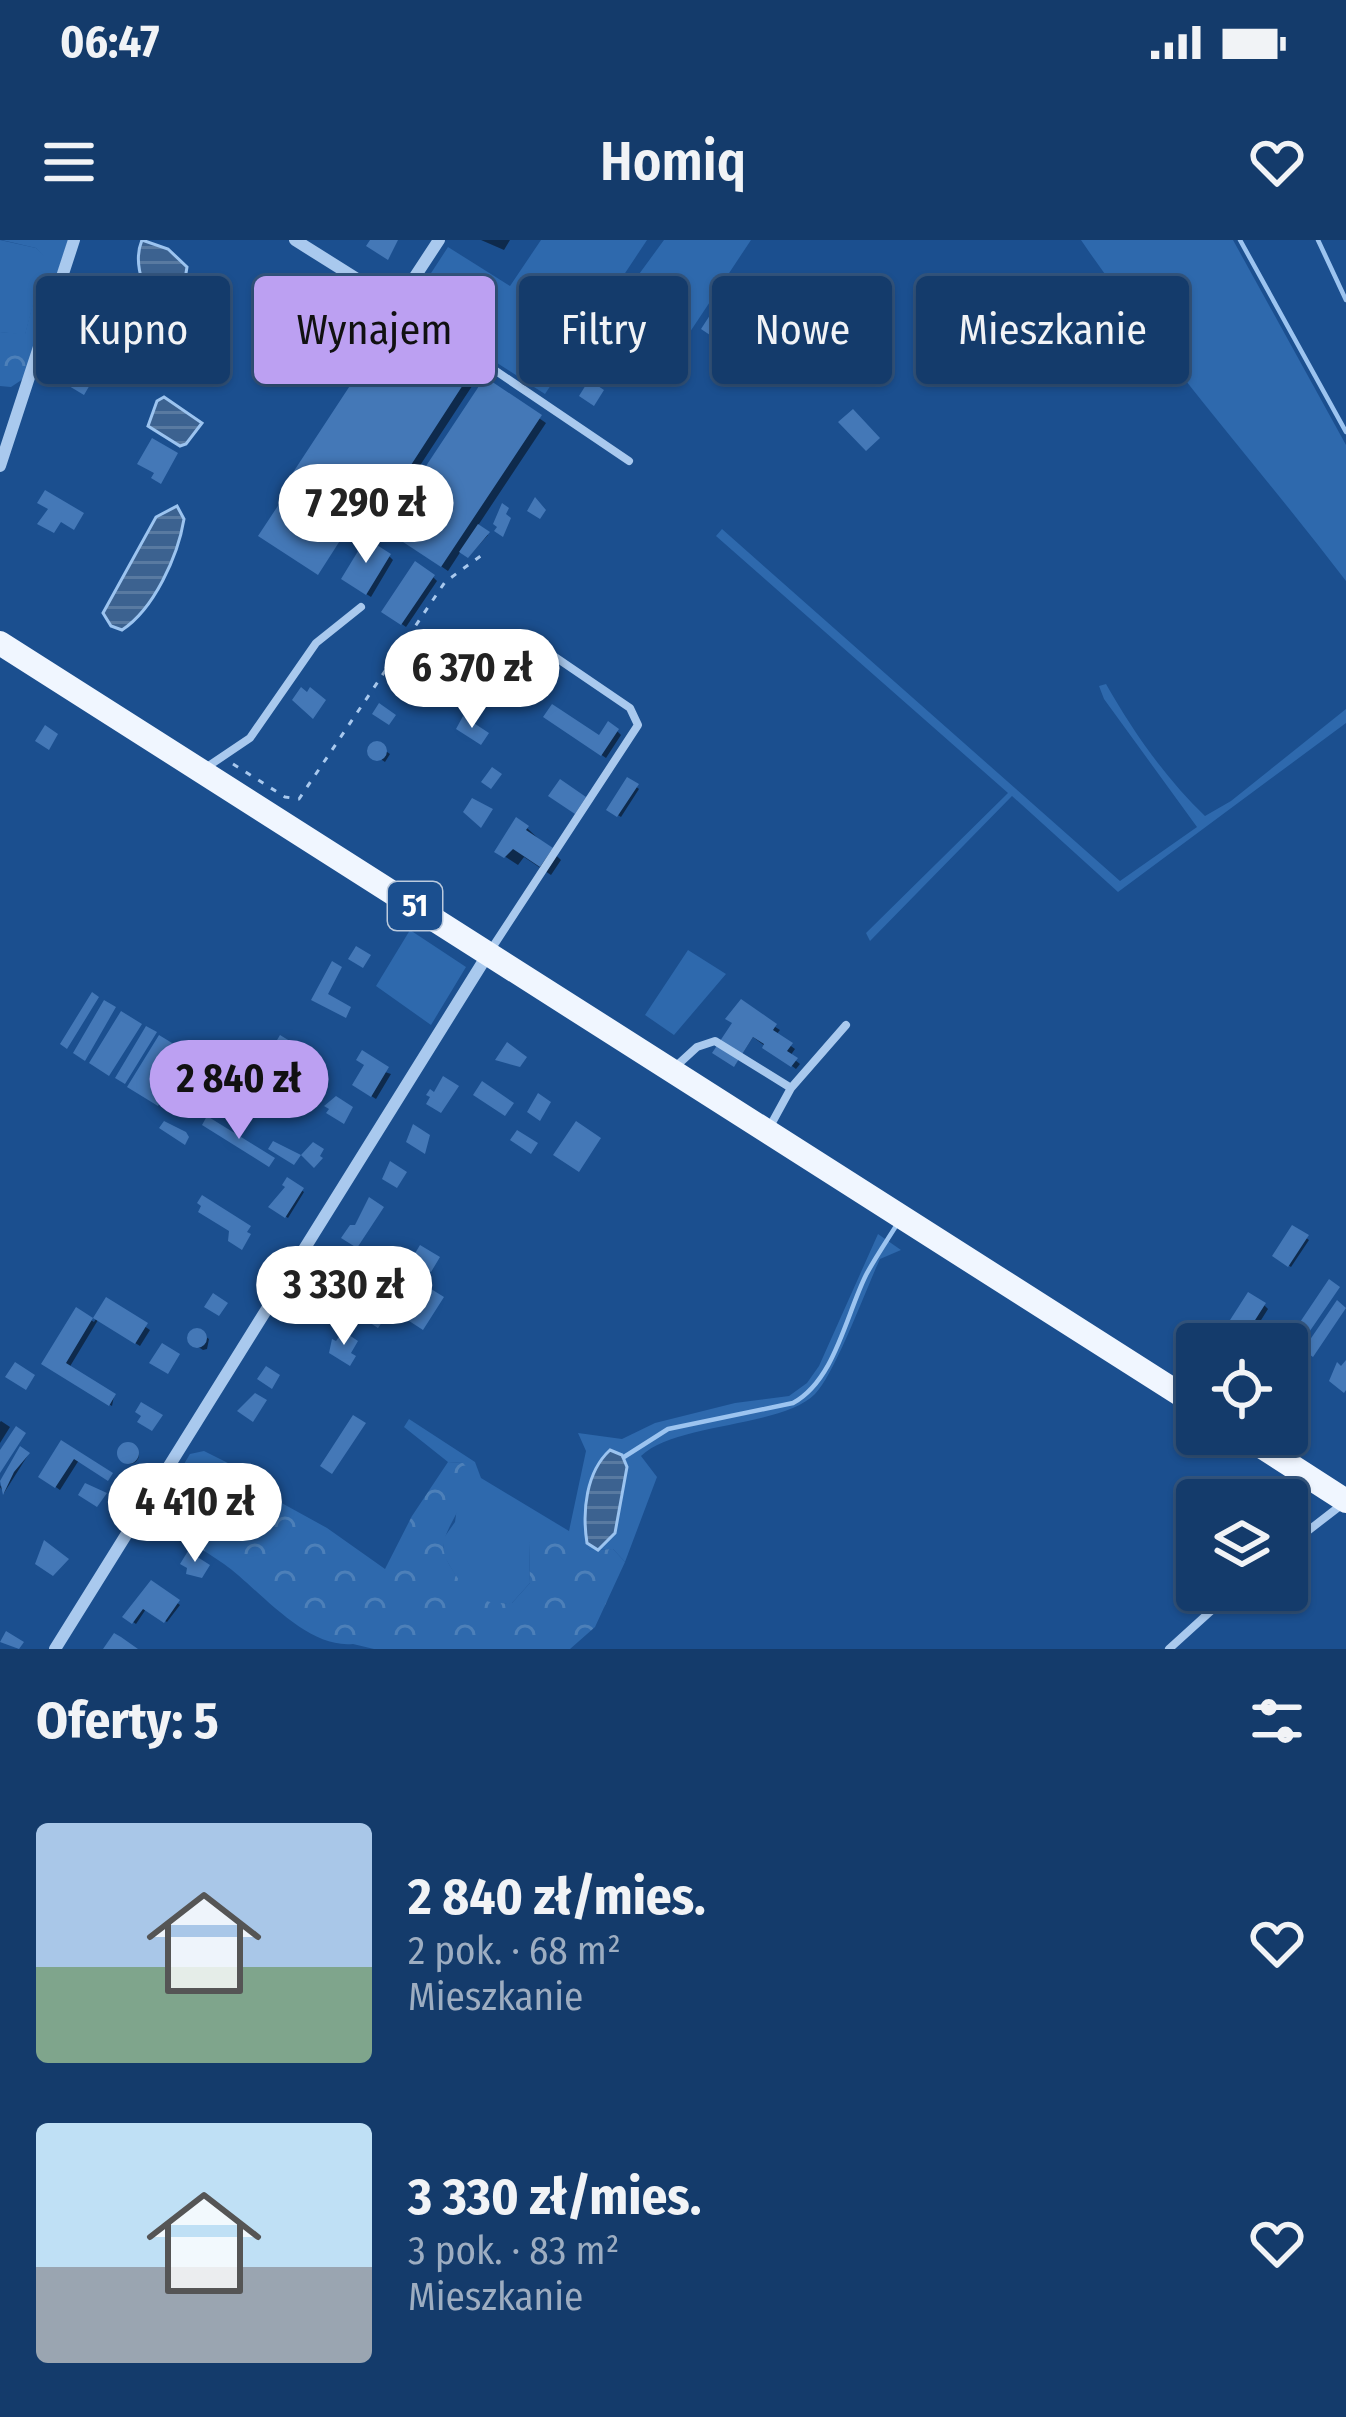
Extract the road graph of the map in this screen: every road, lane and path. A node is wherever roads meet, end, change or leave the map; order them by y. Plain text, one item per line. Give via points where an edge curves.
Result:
1 (74, 240) edge
2 (295, 240) edge
3 (439, 240) edge
4 (352, 276) edge
5 (415, 276) edge
6 (495, 370) edge
7 (629, 461) dead end
8 (0, 466) edge
9 (486, 552) dead end
10 (361, 607) dead end
11 (0, 643) edge
12 (536, 644) dead end
13 (212, 764) junction
14 (488, 953) junction
15 (846, 1024) dead end
16 (672, 1070) junction
17 (791, 1088) junction
18 (767, 1131) junction
19 (1176, 1393) edge
20 (1275, 1455) edge
21 (1346, 1501) edge
22 (1308, 1530) edge
23 (1211, 1611) edge
24 (55, 1649) edge
25 (1169, 1649) edge

1 - 8 street
2 - 4 street
3 - 5 street
6 - 7 lane
9 - 13 path via 445,582 299,799
10 - 13 lane via 316,643 250,738
11 - 13 main road, 51
12 - 14 lane via 630,708 638,725
13 - 14 main road, 51
14 - 16 main road, 51
14 - 24 street
15 - 17 lane
16 - 17 lane via 715,1041
16 - 18 main road, 51
17 - 18 lane
18 - 19 main road, 51
20 - 21 main road
21 - 22 lane
23 - 25 lane

